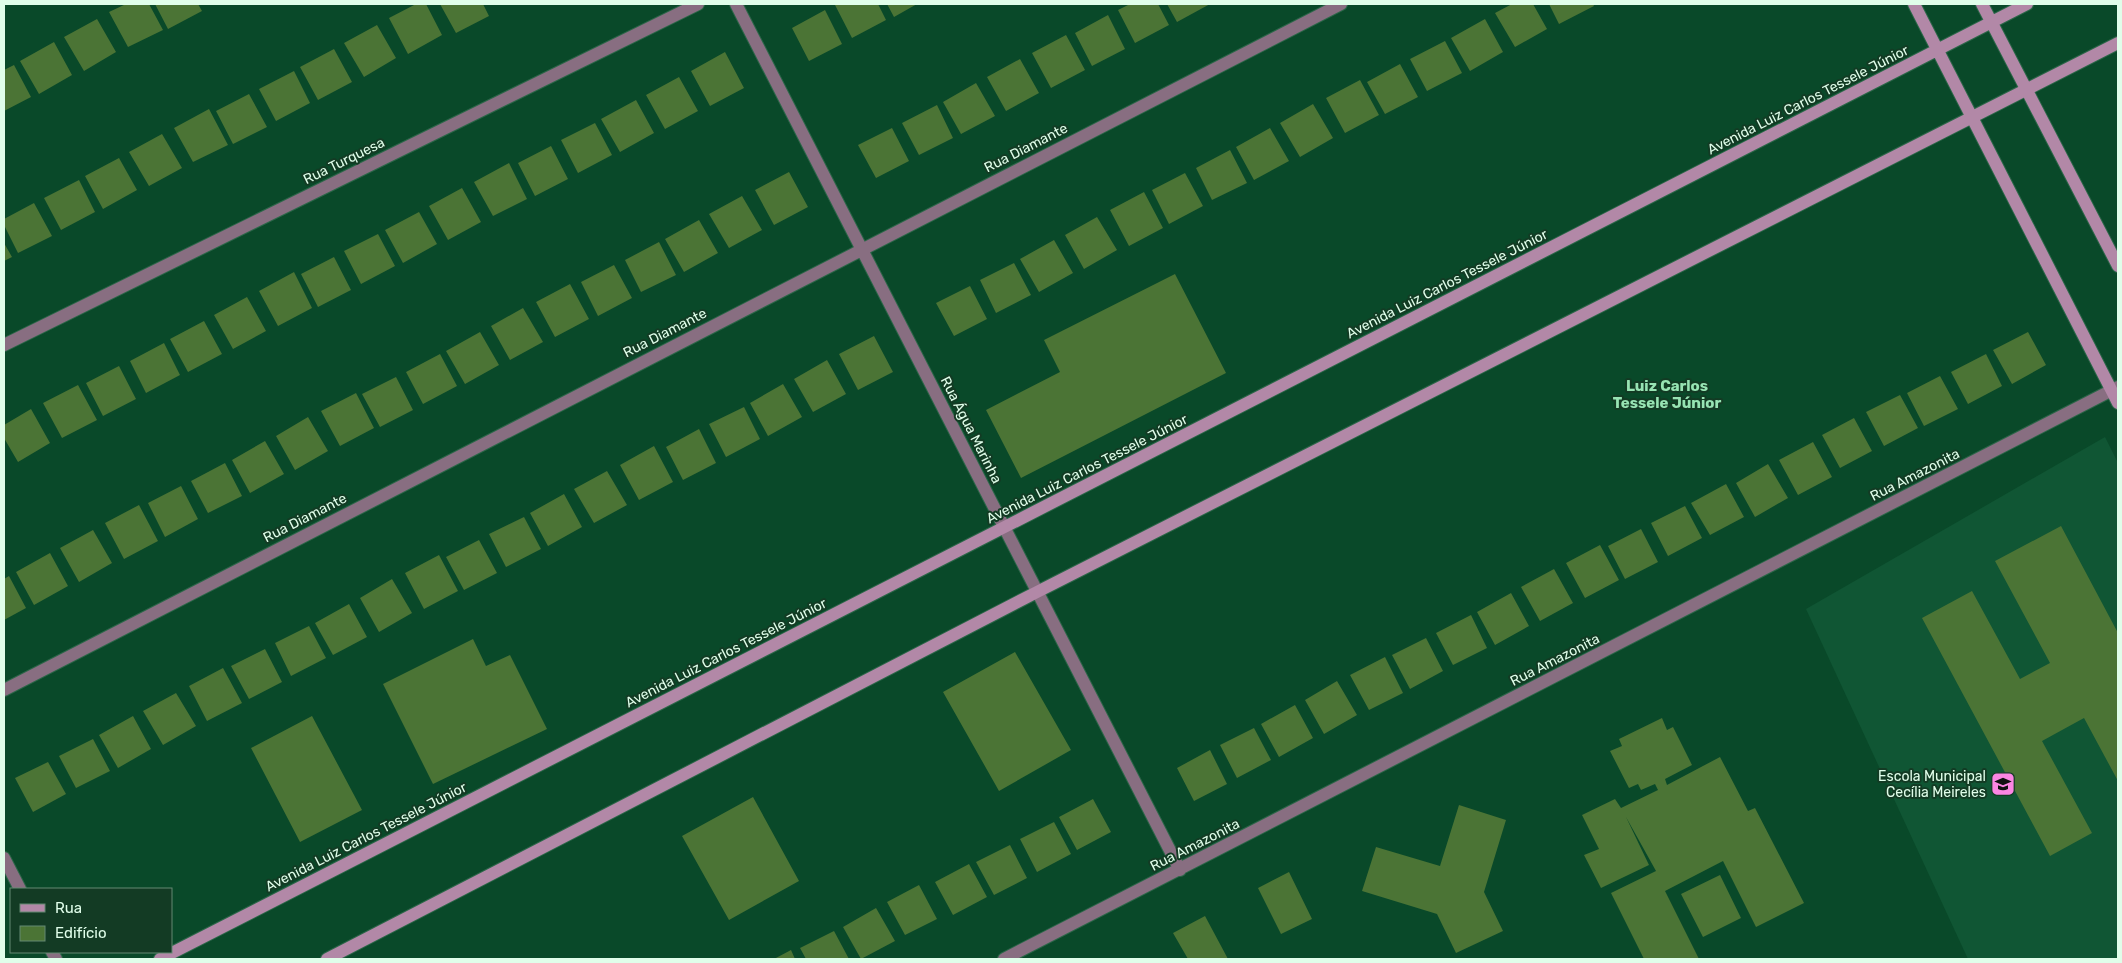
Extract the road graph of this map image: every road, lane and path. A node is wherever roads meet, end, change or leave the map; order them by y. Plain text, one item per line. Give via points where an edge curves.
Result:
1 (698, 4) edge
2 (736, 4) edge
3 (1341, 4) edge
4 (1914, 4) edge
5 (1982, 4) edge
6 (2027, 4) edge
7 (1992, 22) junction
8 (2118, 43) edge
9 (1938, 50) junction
10 (2027, 90) junction
11 (1973, 118) junction
12 (862, 249) junction
13 (2118, 266) edge
14 (4, 345) edge
15 (2115, 388) edge
16 (2118, 403) edge
17 (1004, 528) junction
18 (1038, 592) junction
19 (4, 690) edge
20 (4, 858) edge
21 (1180, 870) junction
22 (19, 888) edge
23 (172, 953) edge
24 (172, 953) edge
25 (160, 959) edge
26 (327, 959) edge
27 (1004, 959) edge

1 - 14 street, Rua Turquesa
2 - 12 street, Rua Água Marinha
3 - 12 street, Rua Diamante
4 - 9 street
5 - 7 street
6 - 7 street, Avenida Luiz Carlos Tessele Júnior
7 - 9 street, Avenida Luiz Carlos Tessele Júnior
7 - 10 street
8 - 10 street
9 - 11 street
9 - 17 street, Avenida Luiz Carlos Tessele Júnior
10 - 11 street
10 - 13 street
11 - 15 street
11 - 18 street
12 - 17 street, Rua Água Marinha
12 - 19 street, Rua Diamante
15 - 16 street
15 - 21 street, Rua Amazonita
17 - 18 street, Rua Água Marinha
17 - 23 street, Avenida Luiz Carlos Tessele Júnior
18 - 21 street, Rua Água Marinha
18 - 26 street
20 - 22 street
21 - 27 street, Rua Amazonita
24 - 25 street, Avenida Luiz Carlos Tessele Júnior

